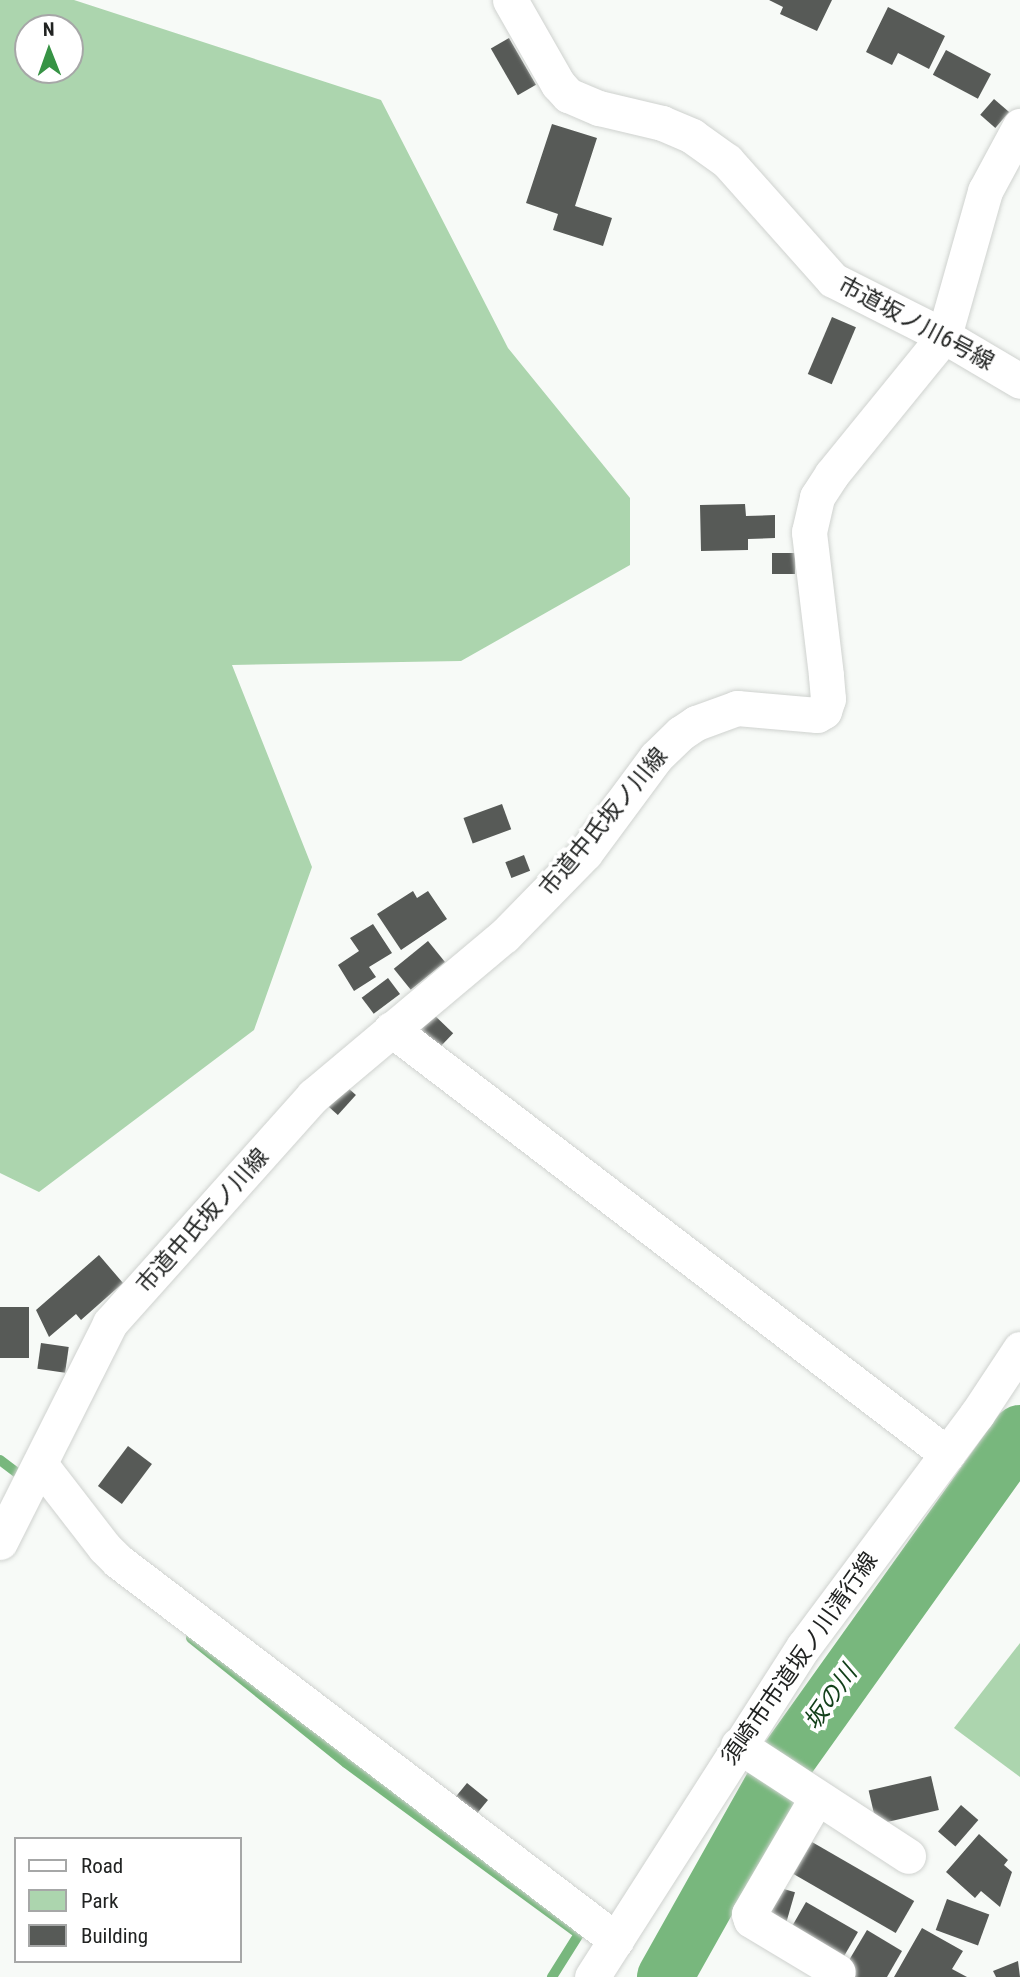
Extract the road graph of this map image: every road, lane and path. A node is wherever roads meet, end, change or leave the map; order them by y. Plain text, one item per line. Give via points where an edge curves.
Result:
1 (510, 0) edge
2 (1020, 126) edge
3 (944, 336) junction
4 (1020, 381) edge
5 (391, 1029) junction
6 (1016, 1365) edge
7 (947, 1454) junction
8 (34, 1475) junction
9 (0, 1542) edge
10 (745, 1748) junction
11 (813, 1795) junction
12 (908, 1856) dead end
13 (616, 1940) junction
14 (838, 1972) dead end
15 (592, 1977) edge

1 - 3 street, 市道坂ノ川6号線 via 568,95 692,136 727,161 833,280
2 - 3 street, 市道中氏坂ノ川線 via 985,191
3 - 4 street, 市道坂ノ川6号線
3 - 5 street, 市道中氏坂ノ川線 via 822,486 811,515 827,685 824,710 817,715 737,708 681,733 656,757 585,853 476,960
5 - 7 street
5 - 8 street, 市道中氏坂ノ川線 via 313,1096 110,1322
6 - 7 street, 須崎市市道坂ノ川清行線
7 - 10 street, 須崎市市道坂ノ川清行線 via 836,1602
8 - 9 street, 市道中氏坂ノ川線
8 - 13 street via 118,1561
10 - 11 street
10 - 13 street, 須崎市市道坂ノ川清行線
11 - 12 street
11 - 14 street via 749,1914 751,1920
13 - 15 street, 須崎市市道坂ノ川清行線

